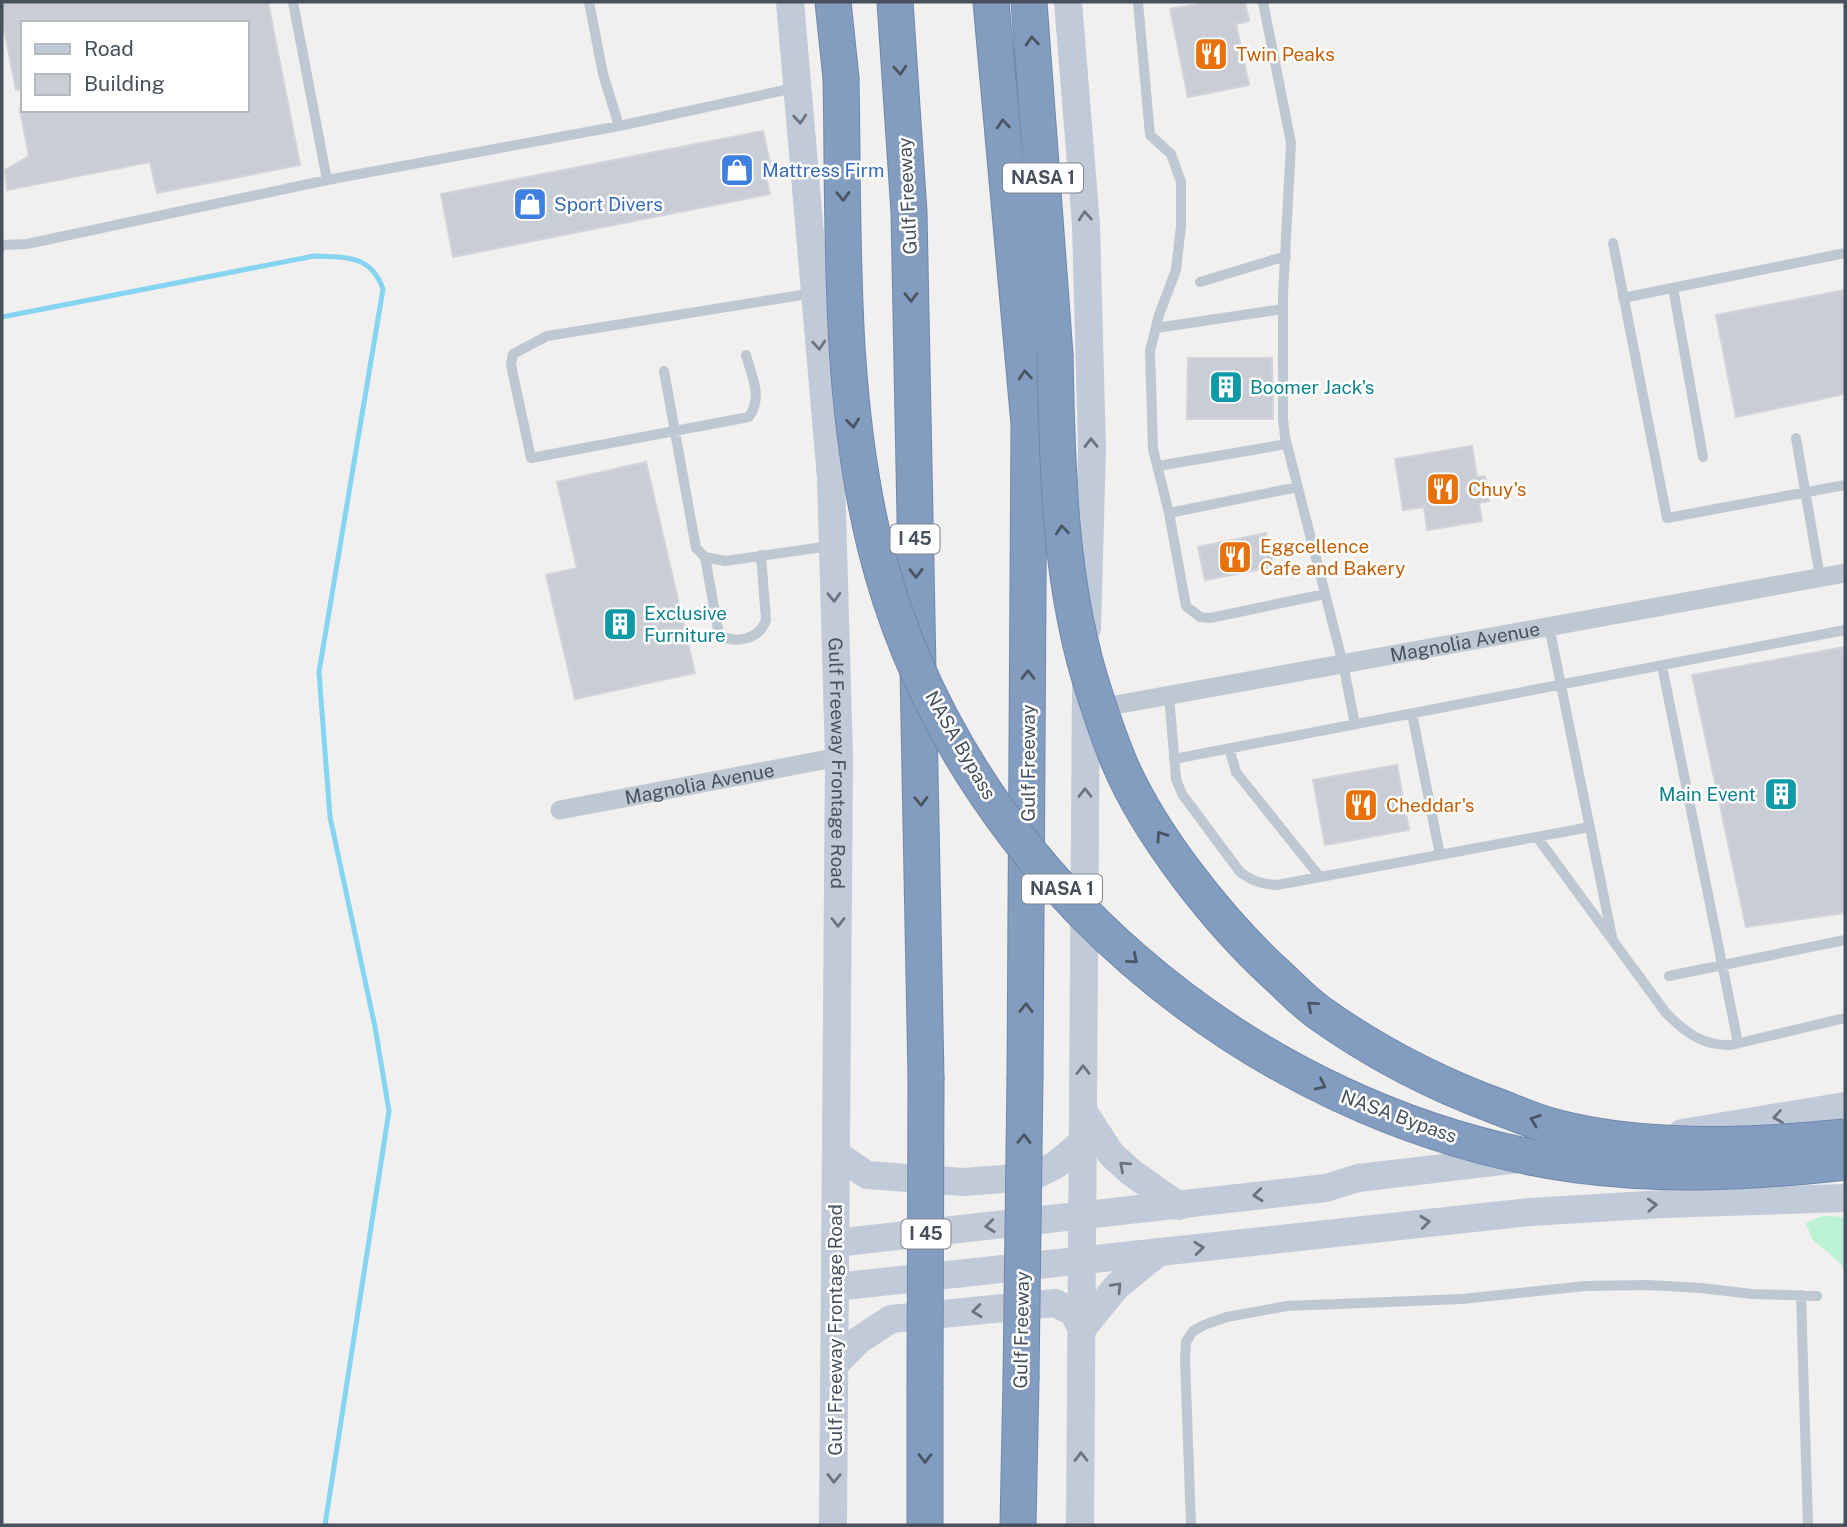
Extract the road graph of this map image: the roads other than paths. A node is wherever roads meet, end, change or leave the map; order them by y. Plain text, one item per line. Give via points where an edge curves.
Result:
1 (293, 2) edge
2 (589, 2) edge
3 (790, 2) edge
4 (833, 2) edge
5 (895, 2) edge
6 (991, 2) edge
7 (1029, 2) edge
8 (1068, 2) edge
9 (1138, 2) edge
10 (1263, 2) edge
11 (798, 87) junction
12 (619, 126) junction
13 (327, 180) junction
14 (1613, 243) dead end
15 (2, 245) edge
16 (1845, 254) edge
17 (1286, 256) junction
18 (1200, 282) dead end
19 (1673, 288) junction
20 (815, 293) junction
21 (1623, 298) junction
22 (1283, 309) junction
23 (1156, 328) junction
24 (746, 355) dead end
25 (664, 371) dead end
26 (675, 431) junction
27 (1796, 439) dead end
28 (1287, 444) junction
29 (1703, 457) dead end
30 (1158, 466) junction
31 (1845, 485) edge
32 (1298, 487) junction
33 (1805, 492) junction
34 (1169, 513) junction
35 (832, 546) junction
36 (761, 555) junction
37 (705, 557) junction
38 (1845, 573) edge
39 (1820, 577) junction
40 (1325, 594) junction
41 (1549, 626) junction
42 (1845, 630) edge
43 (1343, 664) junction
44 (1662, 666) junction
45 (1561, 685) junction
46 (1169, 695) junction
47 (1086, 710) junction
48 (1412, 714) junction
49 (1355, 724) junction
50 (1229, 748) junction
51 (839, 757) junction
52 (1174, 759) junction
53 (559, 810) dead end
54 (1590, 827) junction
55 (1537, 837) junction
56 (1440, 855) junction
57 (1320, 877) junction
58 (1845, 940) edge
59 (1613, 941) junction
60 (1723, 965) junction
61 (1669, 976) dead end
62 (1845, 1018) edge
63 (1738, 1043) junction
64 (1845, 1106) edge
65 (1083, 1111) junction
66 (1845, 1137) edge
67 (1083, 1142) junction
68 (836, 1154) junction
69 (1845, 1162) edge
70 (1845, 1198) edge
71 (1179, 1206) junction
72 (1082, 1216) junction
73 (835, 1243) junction
74 (1160, 1252) junction
75 (1082, 1261) junction
76 (835, 1287) junction
77 (1801, 1295) junction
78 (1817, 1296) dead end
79 (1082, 1329) junction
80 (835, 1364) junction
81 (833, 1525) edge
82 (925, 1525) edge
83 (1018, 1525) edge
84 (1080, 1525) edge
85 (1191, 1525) edge
86 (1808, 1525) edge

1 - 13 lane
2 - 12 lane
3 - 11 main road, Gulf Freeway Frontage Road
4 -> 69 highway, NASA Bypass / NASA 1, bridge via 841,78 849,388 876,549 931,697 985,789 1052,879 1129,956 1256,1051 1355,1100 1432,1130 1528,1156 1626,1171 1731,1173
5 -> 82 highway, Gulf Freeway / I 45, bridge via 909,212 926,1077
83 -> 6 highway, Gulf Freeway, bridge via 1029,424
66 -> 7 highway, NASA 1, bridge via 1699,1144 1635,1141 1554,1127 1450,1089 1374,1049 1318,1012 1256,956 1156,829 1120,764 1093,692 1064,545
47 -> 8 main road via 1092,449 1088,291
9 - 23 lane via 1150,135 1171,154 1181,182 1176,270
10 - 17 lane via 1291,143
11 - 12 lane
11 -> 20 main road, Gulf Freeway Frontage Road
12 - 13 lane
13 - 15 lane via 27,244
14 - 21 lane
16 - 19 lane
17 - 18 lane
17 - 22 lane
19 - 21 lane
19 - 29 lane
20 - 26 lane via 547,336 513,354 511,365 531,458
20 -> 35 main road, Gulf Freeway Frontage Road via 831,478
21 - 33 lane via 1667,518
22 - 23 lane
22 - 28 lane
23 - 30 lane via 1150,351 1153,449
24 - 26 lane via 757,395 749,417
25 - 26 lane
26 - 37 lane via 696,548
27 - 33 lane
28 - 30 lane
28 - 32 lane
30 - 34 lane
31 - 33 lane
32 - 34 lane
32 - 40 lane
33 - 39 lane
34 - 40 lane via 1186,606 1200,617
35 - 36 lane
35 -> 51 main road, Gulf Freeway Frontage Road
36 - 37 lane via 725,561
36 - 37 lane via 766,620 756,636 728,640 719,635
38 - 39 street, Magnolia Avenue
39 - 41 street, Magnolia Avenue
40 - 43 lane
41 - 43 street, Magnolia Avenue
41 - 45 lane
42 - 44 lane
43 - 46 street, Magnolia Avenue
43 - 49 lane
44 - 45 lane
44 - 60 lane
45 - 48 lane
45 - 54 lane
46 - 47 street, Magnolia Avenue
46 - 52 lane
65 -> 47 main road
48 - 49 lane
48 - 56 lane
49 - 50 lane
50 - 52 lane
50 - 57 lane via 1236,772
51 - 53 street, Magnolia Avenue
51 -> 68 main road, Gulf Freeway Frontage Road
52 - 57 lane via 1182,794 1240,872 1250,880 1276,885
54 - 55 lane
54 - 59 lane
55 - 56 lane
55 - 59 lane
56 - 57 lane
58 - 60 lane
59 - 63 lane via 1679,1026 1714,1045
60 - 61 lane
60 - 63 lane
62 - 63 lane
64 -> 71 main road, NASA Bypass via 1502,1163 1358,1178 1326,1188
65 - 67 main road
71 -> 65 main road via 1111,1154
67 - 68 main road via 1032,1177 963,1182 866,1175
67 - 72 main road
68 - 73 main road, Gulf Freeway Frontage Road
74 -> 70 main road via 1530,1212
71 - 72 main road, NASA Bypass
72 -> 73 main road, NASA Bypass
72 - 75 main road
73 - 76 main road, Gulf Freeway Frontage Road
74 - 75 main road
79 -> 74 main road via 1117,1286
75 - 76 main road
75 - 79 main road
76 - 80 main road, Gulf Freeway Frontage Road
77 - 78 lane
77 - 85 lane via 1585,1286 1462,1298 1287,1306 1204,1325 1186,1342
77 - 86 lane
79 -> 80 main road via 1073,1312 1055,1303 891,1319 859,1340
84 -> 79 main road
80 -> 81 main road, Gulf Freeway Frontage Road

